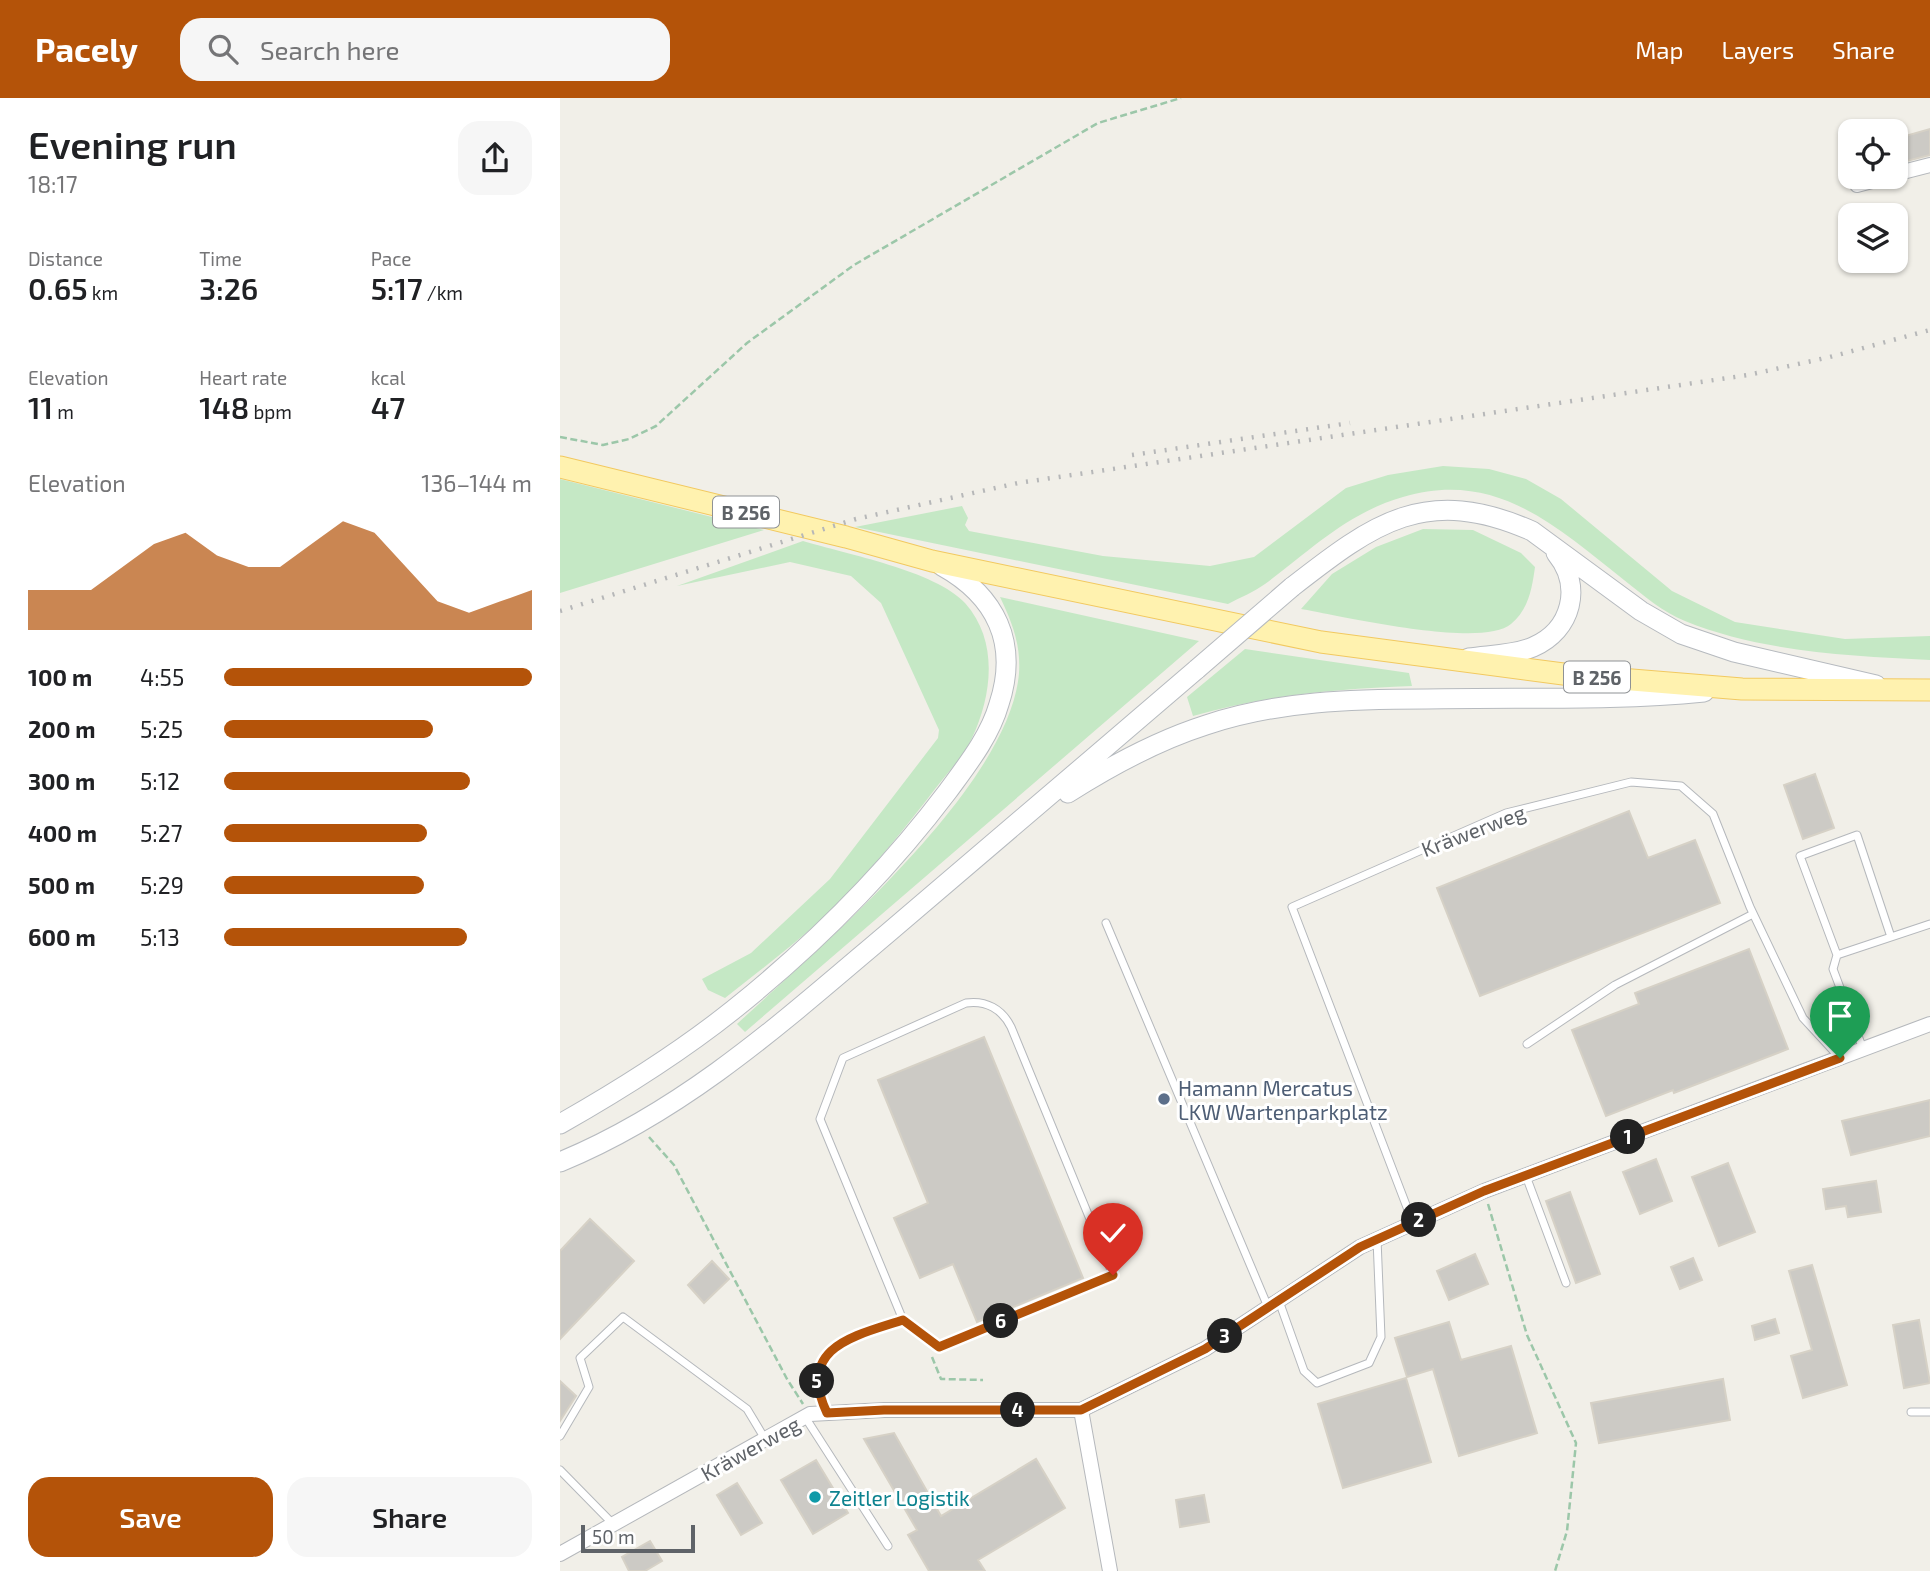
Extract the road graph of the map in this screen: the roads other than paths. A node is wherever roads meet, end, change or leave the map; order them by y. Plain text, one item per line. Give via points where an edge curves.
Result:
1 (1930, 164) edge
2 (1908, 170) edge
3 (560, 467) edge
4 (1532, 531) junction
5 (932, 561) junction
6 (1452, 661) junction
7 (1742, 688) junction
8 (1898, 690) junction
9 (1930, 690) edge
10 (1011, 830) junction
11 (1753, 914) junction
12 (1106, 923) dead end
13 (1930, 924) edge
14 (1891, 937) junction
15 (1837, 955) junction
16 (1930, 1024) edge
17 (1527, 1044) dead end
18 (1863, 1049) junction
19 (1840, 1058) junction
20 (560, 1124) edge
21 (560, 1162) edge
22 (1526, 1175) junction
23 (1413, 1223) junction
24 (1377, 1239) junction
25 (1566, 1283) dead end
26 (1274, 1304) junction
27 (903, 1320) junction
28 (1081, 1410) junction
29 (1911, 1412) dead end
30 (1930, 1412) edge
31 (827, 1413) junction
32 (807, 1416) junction
33 (560, 1437) edge
34 (765, 1439) junction
35 (560, 1469) edge
36 (613, 1524) junction
37 (888, 1545) dead end
38 (560, 1554) edge
39 (1110, 1571) edge

1 - 2 street
3 - 5 main road, B 256
4 - 6 main road via 1569,573 1571,599 1563,624 1544,641 1523,650
4 - 8 main road via 1681,634 1734,652
4 - 10 main road, bridge via 1462,511 1407,515 1371,529 1292,587
5 - 6 main road, B 256 via 1321,642
5 - 20 main road via 978,591 998,621 1006,656 999,705 960,775 877,876 807,948 693,1041
6 - 7 main road, B 256
7 - 8 main road, B 256
7 - 10 main road via 1640,698 1368,699 1243,715 1173,736 1137,753
8 - 9 main road, B 256
10 - 21 main road via 744,1054 638,1124
11 - 17 lane via 1615,985
11 - 19 lane, Kräwerweg via 1803,1018
11 - 23 lane, Kräwerweg via 1713,814 1681,786 1631,782 1506,813 1292,907
12 - 26 lane
13 - 14 lane
14 - 15 lane
14 - 15 lane via 1857,835 1800,856
15 - 18 lane via 1833,969
16 - 18 street, Kräwerweg
18 - 19 street, Kräwerweg
19 - 22 street, Kräwerweg
22 - 23 street, Kräwerweg
22 - 25 lane
23 - 24 street, Kräwerweg
24 - 26 street, Kräwerweg
24 - 26 lane via 1381,1337 1369,1363 1317,1382 1304,1371
26 - 28 street, Kräwerweg via 1205,1349
27 - 27 lane via 939,1347 1113,1275 1011,1027 998,1010 978,1001 843,1058 820,1119
27 - 31 lane via 831,1350 817,1383
28 - 31 street, Kräwerweg
28 - 39 street
29 - 30 lane
31 - 32 street, Kräwerweg
32 - 34 street, Kräwerweg
32 - 37 lane
33 - 34 lane via 589,1387 580,1358 622,1317 747,1409
34 - 36 street, Kräwerweg
35 - 36 lane
36 - 38 street, Kräwerweg

